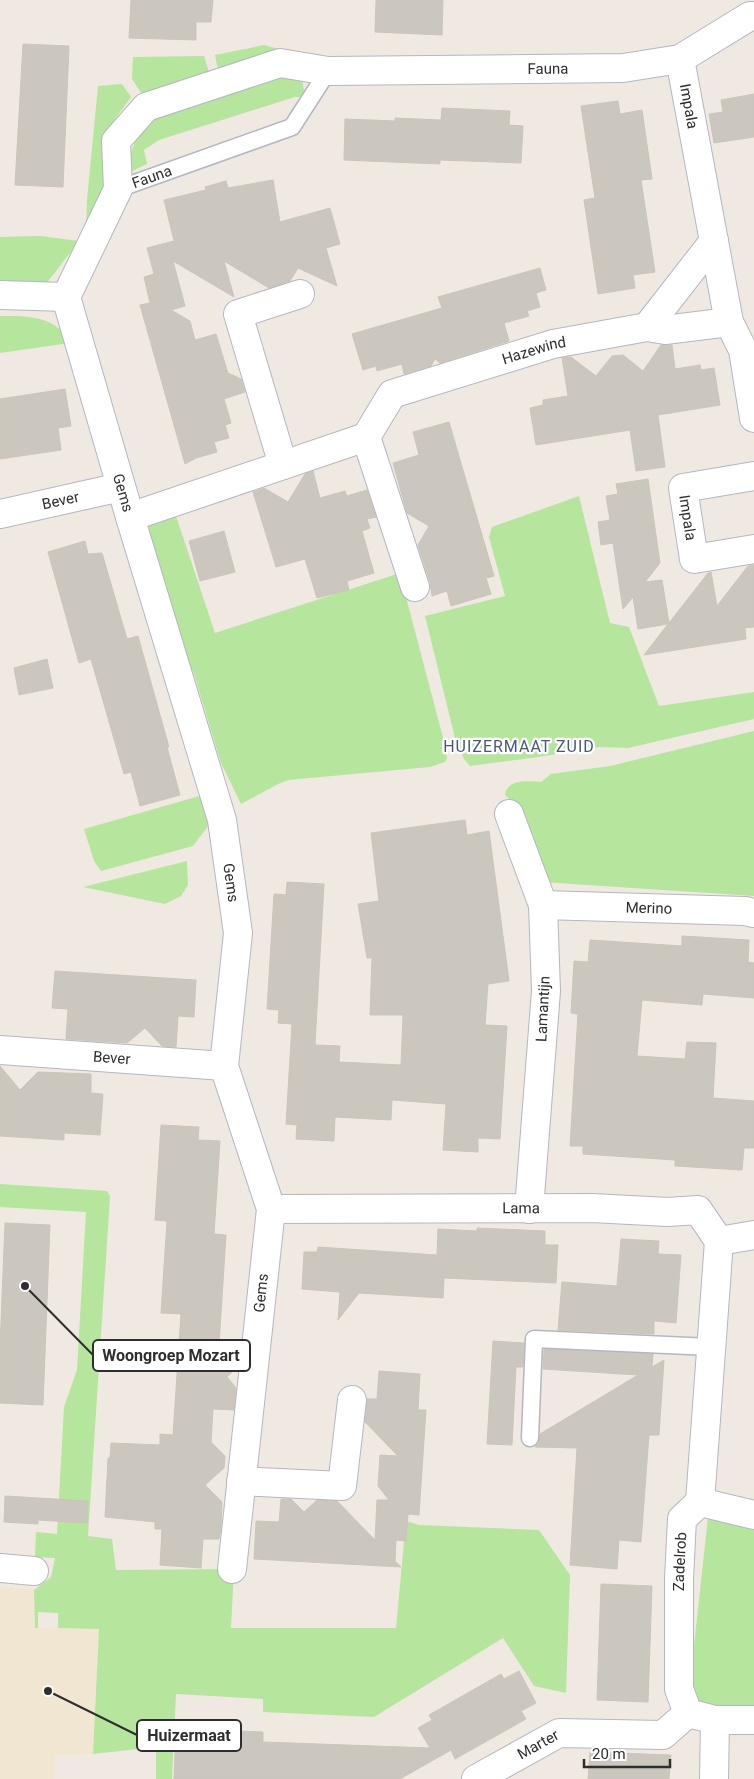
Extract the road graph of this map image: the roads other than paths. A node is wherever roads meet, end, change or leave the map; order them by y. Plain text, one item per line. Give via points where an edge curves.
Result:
1 (752, 11) edge
2 (680, 59) junction
3 (328, 70) junction
4 (118, 189) junction
5 (714, 241) junction
6 (300, 294) dead end
7 (0, 295) edge
8 (66, 296) junction
9 (728, 322) junction
10 (647, 327) junction
11 (754, 418) edge
12 (366, 436) junction
13 (283, 465) junction
14 (754, 476) edge
15 (121, 487) junction
16 (0, 514) edge
17 (130, 517) junction
18 (754, 549) edge
19 (415, 587) dead end
20 (509, 814) dead end
21 (543, 905) junction
22 (754, 913) edge
23 (0, 1050) edge
24 (224, 1066) junction
25 (529, 1209) junction
26 (270, 1210) junction
27 (754, 1235) edge
28 (719, 1241) junction
29 (711, 1347) junction
30 (352, 1400) dead end
31 (530, 1438) dead end
32 (240, 1481) junction
33 (700, 1502) junction
34 (754, 1515) edge
35 (0, 1568) edge
36 (232, 1569) dead end
37 (34, 1570) dead end
38 (688, 1713) junction
39 (715, 1720) junction
40 (754, 1720) edge
41 (476, 1779) edge
42 (714, 1779) edge

1 - 2 street, Fauna
2 - 3 street, Fauna via 623,68
2 - 5 street, Impala
3 - 4 lane, Fauna via 292,127
3 - 4 street, Fauna via 280,63 146,107 116,141
4 - 8 street, Fauna
5 - 9 street, Impala
5 - 10 street
6 - 13 street via 238,314
7 - 8 street
8 - 15 street, Gems
9 - 10 street, Hazewind via 665,330
9 - 11 street, Impala via 743,350
10 - 12 street, Hazewind via 552,344 392,394
12 - 13 street
12 - 19 street
13 - 17 street
14 - 18 street, Impala via 684,488 694,559
15 - 16 street, Bever
15 - 17 street, Gems
17 - 24 street, Gems via 222,820 238,933
20 - 21 street, Lamantijn
21 - 22 street, Merino
21 - 25 street, Lamantijn via 546,991
23 - 24 street, Bever
24 - 26 street, Gems
25 - 26 street, Lama
25 - 28 street, Lama via 698,1210
26 - 32 street, Gems
27 - 28 street
28 - 29 street
29 - 31 lane via 534,1339
29 - 33 street
30 - 32 street via 342,1486
32 - 36 street, Gems
33 - 34 street
33 - 38 street, Zadelrob via 682,1519 681,1536 679,1689
35 - 37 street
38 - 39 street
38 - 41 street, Marter via 663,1735 559,1733
39 - 40 street
39 - 42 street

